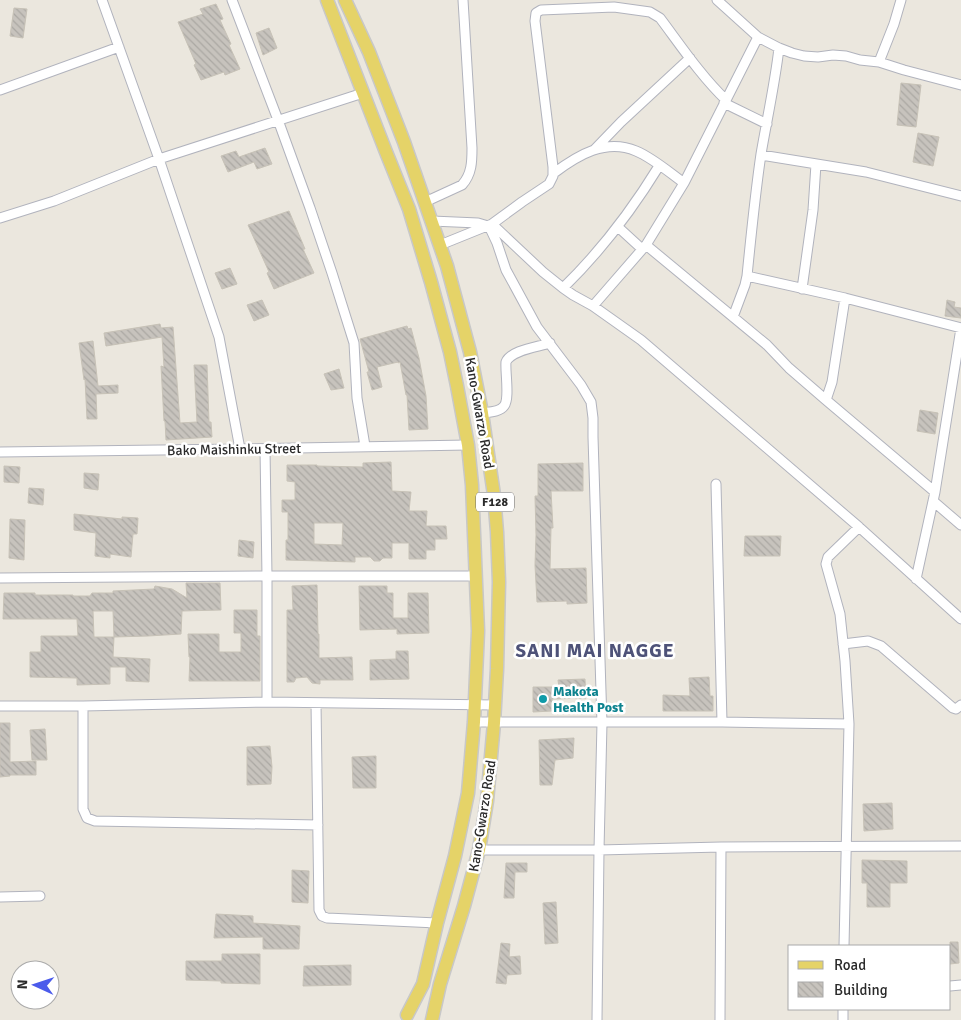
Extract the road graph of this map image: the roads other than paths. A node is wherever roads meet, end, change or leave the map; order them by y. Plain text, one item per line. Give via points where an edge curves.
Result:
1 (102, 0) edge
2 (232, 0) edge
3 (327, 0) edge
4 (345, 0) edge
5 (462, 0) edge
6 (902, 0) edge
7 (719, 1) edge
8 (758, 37) junction
9 (120, 47) junction
10 (779, 48) junction
11 (690, 58) junction
12 (879, 62) junction
13 (961, 85) edge
14 (0, 90) edge
15 (363, 93) junction
16 (725, 101) junction
17 (278, 120) junction
18 (767, 124) junction
19 (594, 150) junction
20 (761, 155) junction
21 (159, 159) junction
22 (816, 164) junction
23 (660, 166) junction
24 (554, 172) junction
25 (684, 183) junction
26 (961, 196) edge
27 (425, 202) junction
28 (0, 218) edge
29 (432, 221) junction
30 (490, 225) junction
31 (618, 227) junction
32 (440, 245) junction
33 (644, 247) junction
34 (747, 276) junction
35 (563, 288) junction
36 (802, 289) junction
37 (845, 298) junction
38 (593, 306) junction
39 (733, 317) junction
40 (961, 328) edge
41 (550, 343) junction
42 (826, 400) junction
43 (482, 413) junction
44 (468, 445) junction
45 (365, 446) junction
46 (264, 449) junction
47 (240, 450) junction
48 (0, 452) edge
49 (716, 484) dead end
50 (934, 497) junction
51 (961, 525) edge
52 (859, 527) junction
53 (267, 576) junction
54 (475, 576) junction
55 (0, 578) edge
56 (916, 579) junction
57 (961, 619) edge
58 (843, 644) junction
59 (267, 702) junction
60 (316, 703) junction
61 (474, 704) junction
62 (496, 705) junction
63 (961, 705) edge
64 (0, 706) edge
65 (83, 706) junction
66 (474, 722) junction
67 (494, 722) junction
68 (602, 722) junction
69 (722, 722) junction
70 (849, 724) junction
71 (318, 825) junction
72 (720, 846) junction
73 (846, 846) junction
74 (961, 846) edge
75 (479, 850) junction
76 (599, 850) junction
77 (0, 896) edge
78 (40, 896) dead end
79 (437, 923) junction
80 (844, 945) edge
81 (405, 1018) edge
82 (431, 1020) edge
83 (597, 1020) edge
84 (720, 1020) edge

1 - 9 street
2 - 17 street
3 - 15 main road, Kano-Gwarzo Road / F128
4 - 27 main road, Kano-Gwarzo Road / F128 via 369,52
5 - 27 street via 472,162 467,180 462,185
6 - 12 street
7 - 8 street
8 - 10 street
8 - 16 street
9 - 14 street
9 - 21 street
10 - 12 street via 804,56 846,56
10 - 18 street
11 - 16 street
11 - 19 street
11 - 24 street via 660,18 650,12 614,7 546,8 538,11 535,21
12 - 13 street
15 - 17 street
15 - 44 main road, Kano-Gwarzo Road / F128 via 409,209 431,282 450,352
16 - 18 street
16 - 25 street
17 - 21 street
17 - 45 street via 354,343 357,398
18 - 20 street
19 - 23 street via 616,146 626,148
19 - 24 street
20 - 22 street
20 - 34 street
21 - 28 street
21 - 47 street via 219,337
22 - 26 street via 866,172
22 - 36 street
23 - 25 street
23 - 31 street
24 - 30 street via 549,184
25 - 33 street
27 - 29 main road, Kano-Gwarzo Road / F128
29 - 30 street
29 - 32 main road, Kano-Gwarzo Road / F128
30 - 32 street
30 - 35 street
30 - 41 street via 506,270 536,327
31 - 33 street
31 - 35 street
32 - 43 main road, Kano-Gwarzo Road / F128 via 470,352
33 - 38 street
33 - 39 street
34 - 36 street
34 - 39 street
35 - 38 street
36 - 37 street
37 - 40 street
37 - 42 street via 832,382
38 - 52 street via 641,340
39 - 42 street
40 - 50 street
41 - 43 street via 508,358 505,405 499,410
41 - 68 street via 591,402
42 - 50 street
43 - 62 main road, Kano-Gwarzo Road / F128 via 497,532
44 - 45 street, Bako Maishinku Street
44 - 54 main road, Kano-Gwarzo Road / F128
45 - 46 street, Bako Maishinku Street
46 - 47 street, Bako Maishinku Street
46 - 53 street
47 - 48 street, Bako Maishinku Street
49 - 69 street
50 - 51 street
50 - 56 street
52 - 56 street
52 - 58 street via 828,557 826,564 840,614
53 - 54 street
53 - 55 street
53 - 59 street
54 - 61 main road, Kano-Gwarzo Road / F128 via 478,631
56 - 57 street
58 - 63 street via 868,641 881,646 953,708
58 - 70 street
59 - 60 street
59 - 65 street
60 - 61 street
60 - 71 street
61 - 62 street
61 - 66 main road, Kano-Gwarzo Road / F128
62 - 67 main road, Kano-Gwarzo Road / F128
64 - 65 street
65 - 71 street via 83,809 87,818 95,822
66 - 67 street
66 - 79 main road, Kano-Gwarzo Road / F128 via 468,793
67 - 68 street
67 - 75 main road, Kano-Gwarzo Road / F128
68 - 69 street
68 - 76 street
69 - 70 street
70 - 73 street
71 - 79 street via 319,910 322,916
72 - 73 street
72 - 76 street
72 - 84 street
73 - 74 street
73 - 80 street
75 - 76 street
75 - 82 main road, Kano-Gwarzo Road / F128
76 - 83 street
77 - 78 street
79 - 81 main road, Kano-Gwarzo Road / F128 via 423,984
81 - 82 main road, F128 via 420,1013

